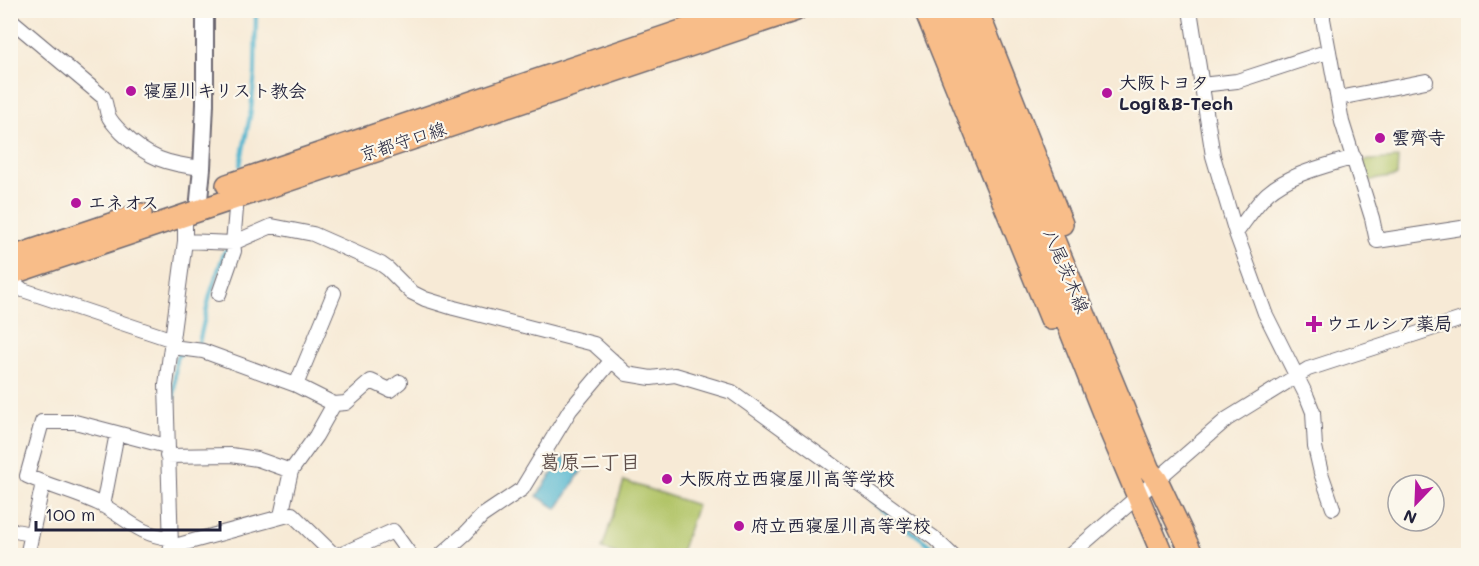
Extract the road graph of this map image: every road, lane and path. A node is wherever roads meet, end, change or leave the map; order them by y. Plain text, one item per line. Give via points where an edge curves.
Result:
1 (205, 10) edge
2 (743, 10) edge
3 (796, 10) edge
4 (925, 10) edge
5 (942, 10) edge
6 (958, 10) edge
7 (976, 10) edge
8 (1190, 10) edge
9 (1323, 10) edge
10 (10, 19) edge
11 (1329, 51) junction
12 (1426, 81) dead end
13 (1201, 86) junction
14 (1339, 98) junction
15 (1004, 142) junction
16 (1354, 157) junction
17 (202, 168) junction
18 (237, 198) junction
19 (194, 206) junction
20 (1468, 228) edge
21 (1236, 233) junction
22 (185, 241) junction
23 (233, 243) junction
24 (10, 258) edge
25 (10, 274) edge
26 (10, 280) edge
27 (334, 293) dead end
28 (219, 294) dead end
29 (1468, 317) edge
30 (172, 344) junction
31 (609, 363) junction
32 (1295, 377) junction
33 (400, 382) dead end
34 (296, 385) junction
35 (334, 404) junction
36 (117, 433) junction
37 (1111, 433) junction
38 (167, 451) junction
39 (291, 471) junction
40 (1157, 480) junction
41 (43, 483) junction
42 (1138, 496) junction
43 (103, 506) junction
44 (1333, 508) dead end
45 (281, 516) junction
46 (10, 530) edge
47 (1179, 530) junction
48 (31, 534) junction
49 (170, 547) edge
50 (27, 555) edge
51 (411, 555) edge
52 (440, 555) edge
53 (953, 555) edge
54 (1069, 555) edge
55 (1147, 555) edge
56 (1163, 555) edge
57 (1188, 555) edge
58 (1193, 555) edge

1 - 17 street
2 - 19 main road, 京都守口線
3 - 18 main road, 京都守口線
4 - 37 main road via 1062,346 1099,427
5 - 15 main road, 八尾茨木線
6 - 15 main road, 八尾茨木線
7 - 40 main road via 1160,463
8 - 13 street
9 - 11 street
10 - 17 street via 103,97 108,116 138,149 174,165
11 - 13 street via 1237,81
11 - 14 street
12 - 14 street
13 - 21 street via 1214,156
14 - 16 street via 1342,122
15 - 37 main road, 八尾茨木線
15 - 40 main road, 八尾茨木線 via 1149,470
16 - 20 street via 1377,241
16 - 21 street via 1281,184 1268,193
17 - 19 street
18 - 19 main road, 京都守口線
18 - 23 street
19 - 22 street
19 - 24 main road, 京都守口線
19 - 25 main road, 京都守口線
21 - 32 street via 1265,313
22 - 23 street
22 - 30 street
23 - 28 street via 234,251
23 - 31 street via 272,226 313,234 381,264 411,292 425,299 594,344
26 - 30 street via 23,290
27 - 34 street
29 - 32 street via 1308,369
30 - 34 street via 203,351
30 - 38 street via 166,385
31 - 52 street via 573,405 522,489 482,516
31 - 53 street via 627,374 651,378 675,375 732,392
32 - 40 street via 1227,419
32 - 44 street via 1312,412 1315,447
33 - 35 street via 390,390 371,381 346,403
34 - 35 street
35 - 39 street
36 - 38 street
36 - 41 street via 75,422 42,422 27,476
36 - 43 street
37 - 42 main road, 八尾茨木線
38 - 39 street via 257,459
38 - 49 street
39 - 45 street
40 - 42 street
40 - 47 main road, 八尾茨木線
41 - 43 street
41 - 48 street
42 - 54 street
42 - 55 main road via 1131,514
42 - 56 main road, 八尾茨木線
43 - 49 street
45 - 49 street
45 - 51 street via 292,514 339,555 393,531
46 - 48 street
47 - 57 main road
47 - 58 main road
48 - 50 street

